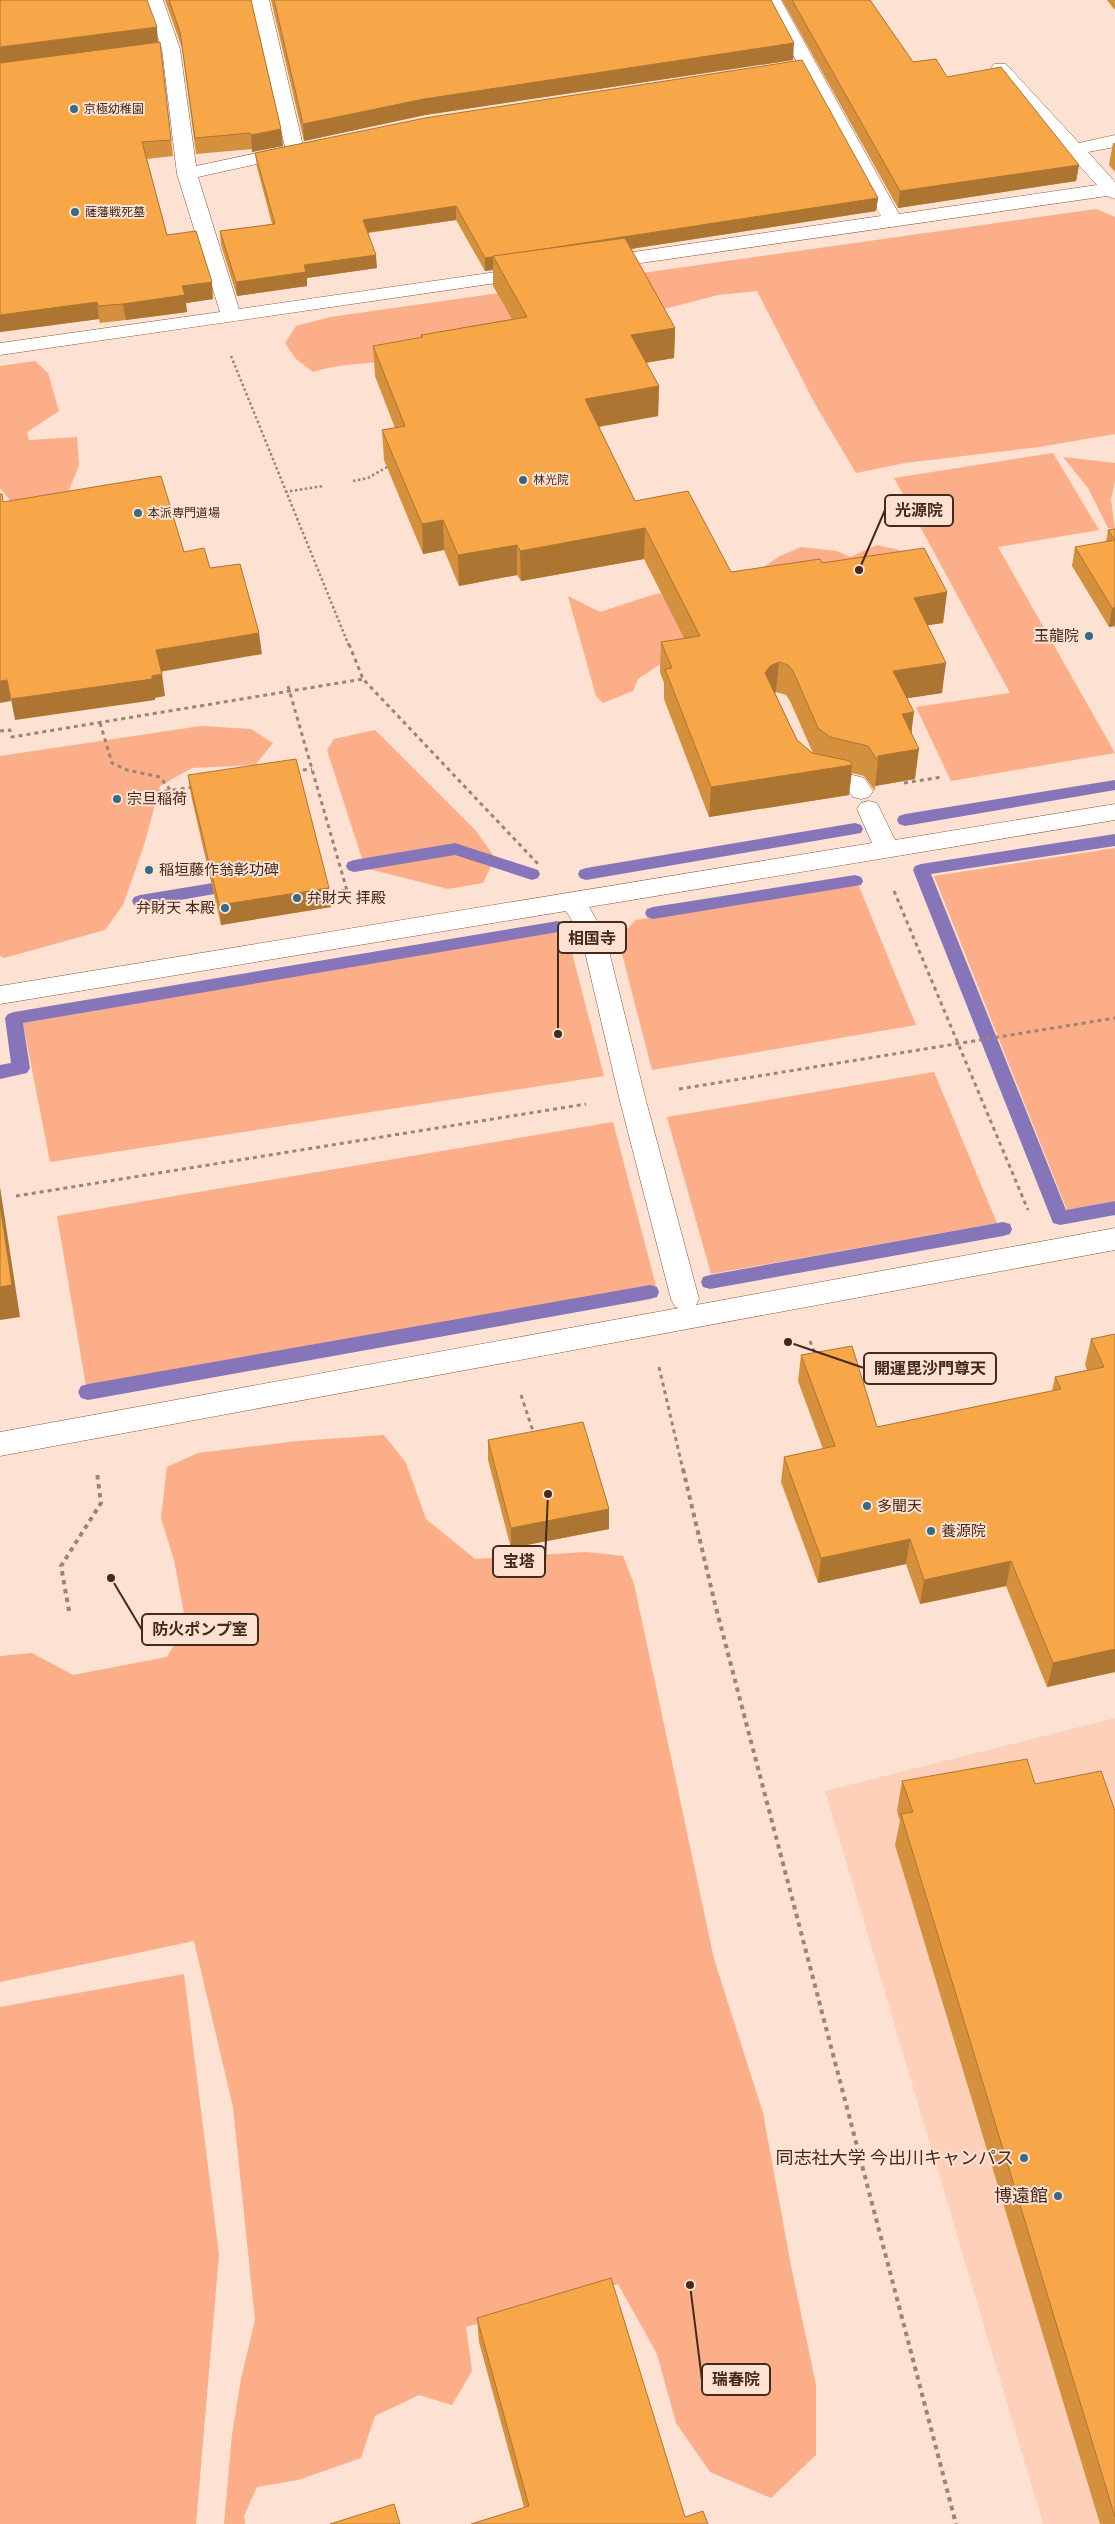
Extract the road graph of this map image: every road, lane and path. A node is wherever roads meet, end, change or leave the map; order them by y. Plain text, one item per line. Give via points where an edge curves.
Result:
1 (154, 0) edge
2 (260, 0) edge
3 (772, 0) edge
4 (171, 49) junction
5 (152, 52) edge
6 (808, 65) junction
7 (788, 68) edge
8 (1000, 68) edge
9 (1115, 141) edge
10 (314, 146) edge
11 (1075, 149) junction
12 (295, 150) junction
13 (187, 174) junction
14 (1113, 191) edge
15 (894, 221) junction
16 (577, 266) edge
17 (548, 271) edge
18 (223, 318) junction
19 (0, 349) edge
20 (392, 465) edge
21 (353, 481) dead end
22 (323, 486) dead end
23 (285, 492) junction
24 (363, 679) junction
25 (288, 686) dead end
26 (290, 692) junction
27 (100, 723) junction
28 (0, 731) edge
29 (800, 754) edge
30 (312, 768) junction
31 (292, 772) edge
32 (193, 787) edge
33 (171, 791) junction
34 (141, 795) dead end
35 (1115, 812) edge
36 (882, 850) junction
37 (347, 890) junction
38 (320, 894) edge
39 (573, 901) junction
40 (360, 936) junction
41 (0, 995) edge
42 (1115, 1018) edge
43 (958, 1043) junction
44 (632, 1097) junction
45 (16, 1196) dead end
46 (1115, 1239) edge
47 (1046, 1252) junction
48 (685, 1299) dead end
49 (658, 1366) dead end
50 (90, 1428) junction
51 (0, 1444) edge
52 (69, 1611) dead end
53 (956, 2524) edge

1 - 4 street
2 - 12 street
3 - 6 street
4 - 5 street
4 - 13 street
6 - 7 street
6 - 15 street
8 - 11 street
9 - 11 street
10 - 12 street
11 - 14 street
12 - 13 street
13 - 18 street
14 - 15 street
15 - 16 street
17 - 18 street
18 - 19 street
18 - 23 path
20 - 21 path via 368,478
22 - 23 path
23 - 24 path
24 - 26 path
24 - 39 path
25 - 26 path
26 - 27 path
26 - 30 path
27 - 28 path via 12,737 10,730
27 - 33 path via 112,763 127,770 160,777
29 - 36 street via 818,775 856,784 865,800
30 - 31 path
30 - 37 path
32 - 33 path
33 - 34 path
35 - 36 street
36 - 39 street
36 - 43 path
37 - 38 path
37 - 40 path
39 - 40 street
39 - 44 street via 593,935
40 - 41 street
42 - 43 path
43 - 44 path
43 - 47 path
44 - 45 path
44 - 48 street
46 - 47 street
47 - 50 street
49 - 53 path via 715,1604
50 - 51 street
50 - 52 path via 101,1504 61,1566

